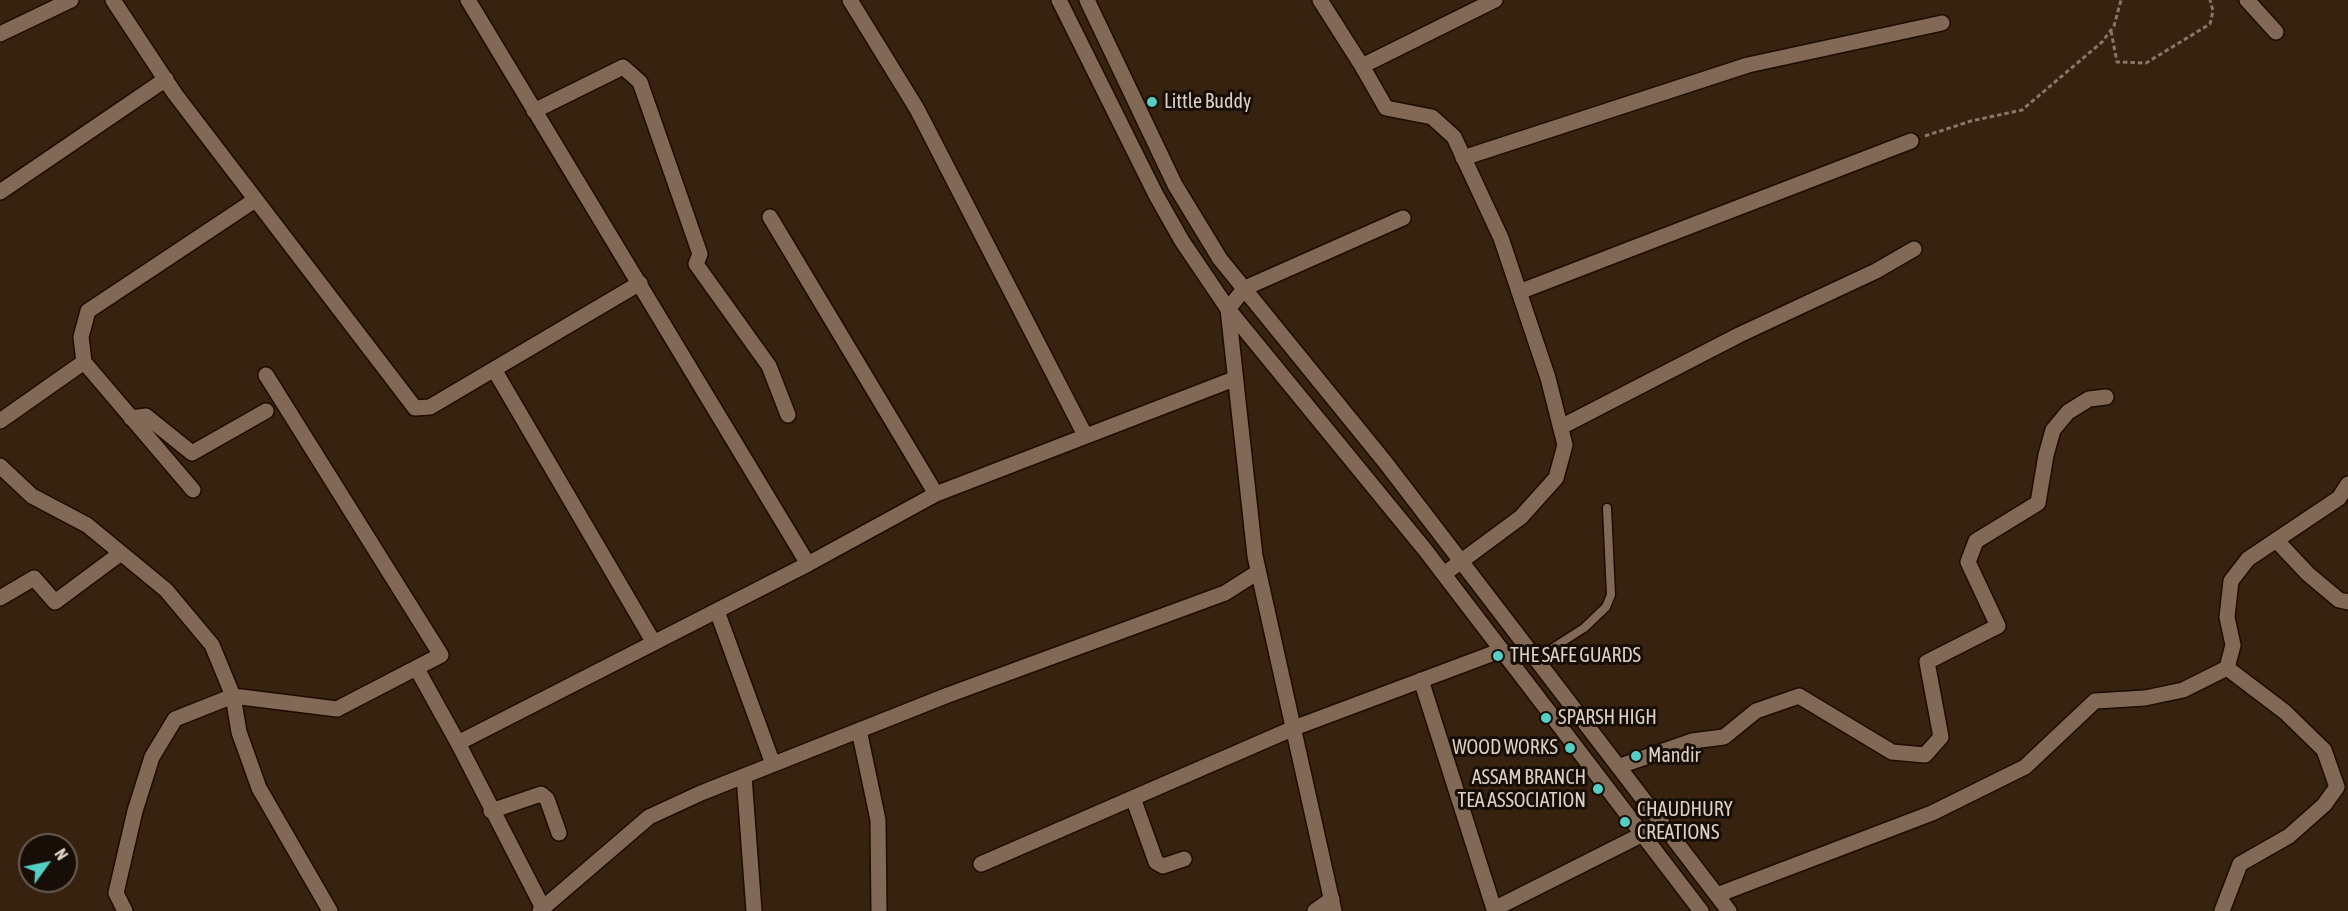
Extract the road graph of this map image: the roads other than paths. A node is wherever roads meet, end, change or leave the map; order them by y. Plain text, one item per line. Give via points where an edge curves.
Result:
1 (71, 0) edge
2 (113, 0) edge
3 (468, 0) edge
4 (850, 0) edge
5 (1059, 0) edge
6 (1087, 0) edge
7 (1320, 0) edge
8 (1495, 0) edge
9 (2247, 0) edge
10 (1942, 23) dead end
11 (2276, 32) dead end
12 (0, 34) edge
13 (1362, 66) junction
14 (166, 80) junction
15 (534, 111) junction
16 (1911, 141) road end
17 (1463, 158) junction
18 (0, 192) edge
19 (255, 200) junction
20 (770, 217) dead end
21 (1403, 218) dead end
22 (1914, 249) dead end
23 (640, 283) junction
24 (1245, 288) junction
25 (1519, 292) junction
26 (1228, 309) junction
27 (84, 362) junction
28 (495, 371) junction
29 (266, 375) dead end
30 (1234, 379) junction
31 (2106, 397) dead end
32 (266, 411) dead end
33 (788, 415) dead end
34 (131, 418) junction
35 (0, 422) edge
36 (1561, 427) junction
37 (1085, 435) junction
38 (0, 466) edge
39 (2348, 484) edge
40 (193, 490) dead end
41 (936, 494) junction
42 (1607, 508) dead end
43 (2276, 540) junction
44 (121, 553) junction
45 (1461, 561) junction
46 (808, 564) junction
47 (1258, 572) junction
48 (1444, 574) junction
49 (0, 598) edge
50 (2348, 602) edge
51 (717, 611) junction
52 (654, 643) junction
53 (1502, 650) junction
54 (1536, 658) junction
55 (2227, 668) junction
56 (417, 669) junction
57 (1421, 680) junction
58 (233, 696) junction
59 (1294, 728) junction
60 (859, 730) junction
61 (458, 743) junction
62 (773, 764) junction
63 (1620, 766) junction
64 (744, 776) junction
65 (1133, 798) junction
66 (491, 811) junction
67 (559, 833) dead end
68 (1643, 834) junction
69 (1184, 859) dead end
70 (981, 864) dead end
71 (1717, 895) junction
72 (1333, 905) edge
73 (542, 910) edge
74 (125, 911) edge
75 (330, 911) edge
76 (754, 911) edge
77 (879, 911) edge
78 (1315, 911) edge
79 (1701, 911) edge
80 (1729, 911) edge
81 (2222, 911) edge

1 - 12 street
2 - 14 street
3 - 15 street
4 - 37 street via 917,110
5 - 26 street via 1156,195
6 - 24 street via 1175,185 1220,259
7 - 13 street
8 - 13 street
9 - 11 street
10 - 17 street via 1748,64
13 - 17 street via 1386,108 1432,117 1454,137
14 - 18 street
14 - 19 street
15 - 23 street
15 - 33 street via 623,67 640,82 700,254 696,264 769,366
16 - 25 street
17 - 25 street via 1501,238
19 - 27 street via 88,311 81,337
19 - 28 street via 415,408 430,407
20 - 41 street
21 - 24 street
22 - 36 street
23 - 28 street
23 - 46 street
24 - 26 street
24 - 45 street
25 - 36 street
26 - 30 street
26 - 48 street
27 - 34 street
27 - 35 street
28 - 52 street
29 - 56 street via 441,655
30 - 37 street
30 - 47 street
31 - 63 street via 2089,399 2068,412 2053,430 2038,503 1976,541 1968,561 1998,626 1927,662 1941,737 1925,755 1892,752 1799,696 1756,711 1724,737 1692,741
32 - 34 street via 192,453 146,416
34 - 40 street
36 - 45 street via 1565,445 1556,478 1521,517
37 - 41 street
38 - 44 street via 32,496 87,525
39 - 43 street via 2339,498
41 - 46 street
42 - 54 lane via 1611,595 1606,607 1584,628
43 - 50 street via 2308,574 2339,600
43 - 55 street via 2248,559 2231,581 2227,617 2233,645
44 - 49 street via 55,602 34,578
44 - 58 street via 166,590 212,645
45 - 48 street
45 - 54 street
46 - 51 street
47 - 59 street
47 - 60 street via 1225,593
48 - 53 street
51 - 52 street
51 - 62 street
52 - 61 street
53 - 57 street
53 - 68 street
54 - 63 street
55 - 71 street via 2182,690 2145,698 2095,701 2025,767 1932,813
55 - 81 street via 2285,712 2324,750 2337,787 2324,805 2289,836 2240,864
56 - 58 street via 337,709
56 - 61 street
57 - 59 street
57 - 68 street via 1494,909
58 - 74 street via 175,720 152,757 116,893
58 - 75 street via 239,732 259,788
59 - 65 street
59 - 72 street
60 - 62 street
60 - 77 street via 878,820
61 - 66 street
62 - 64 street
63 - 71 street
64 - 73 street via 649,817
64 - 76 street
65 - 69 street via 1156,862 1163,866
65 - 70 street
66 - 67 street via 541,794 548,799
66 - 73 street
68 - 79 street
71 - 80 street
72 - 78 street

